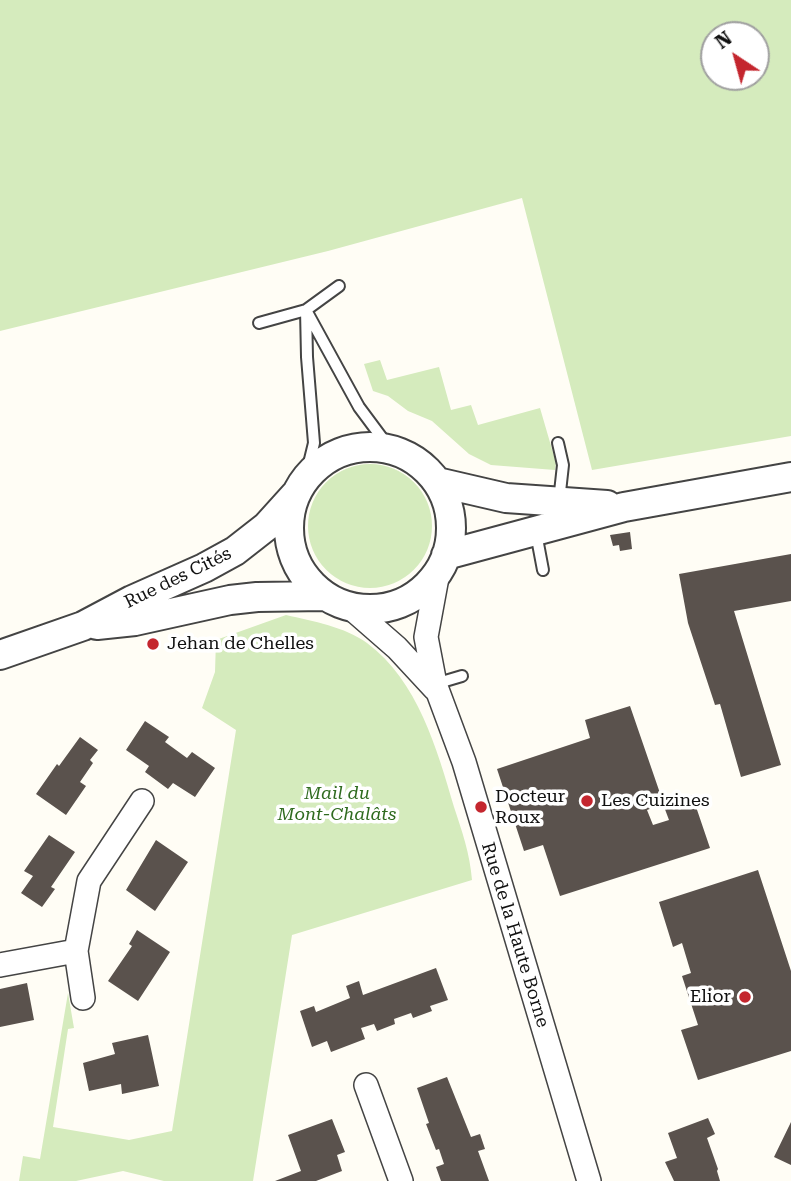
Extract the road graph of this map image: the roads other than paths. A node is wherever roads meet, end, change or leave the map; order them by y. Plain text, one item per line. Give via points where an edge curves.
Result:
1 (339, 286) dead end
2 (306, 310) junction
3 (259, 323) dead end
4 (558, 443) dead end
5 (391, 450) junction
6 (791, 477) edge
7 (437, 482) junction
8 (301, 487) junction
9 (559, 500) junction
10 (624, 507) junction
11 (535, 531) junction
12 (442, 563) junction
13 (543, 569) dead end
14 (325, 596) junction
15 (350, 607) junction
16 (83, 626) junction
17 (0, 655) edge
18 (462, 676) dead end
19 (436, 688) junction
20 (142, 801) dead end
21 (76, 951) junction
22 (0, 965) edge
23 (83, 998) dead end
24 (366, 1085) dead end
25 (582, 1179) edge
26 (401, 1181) edge

1 - 2 lane
2 - 3 lane
2 - 5 lane via 359,407
2 - 8 lane via 314,443
4 - 9 lane via 563,465
5 - 7 street via 409,457
5 - 8 street via 367,447 343,452 322,463
6 - 10 street
7 - 9 street via 496,496
7 - 12 street via 448,505 451,530
8 - 14 street via 290,516 289,538 295,561
8 - 16 street, Rue des Cités via 267,526 235,551
9 - 10 street
10 - 11 street
11 - 12 street
11 - 13 lane
12 - 15 street via 422,591 400,604
12 - 19 street, Rue de la Haute Borne via 426,637
14 - 15 street
14 - 16 street, Rue des Cités via 230,600 135,621
15 - 19 street, Rue de la Haute Borne
16 - 17 street, Rue des Cités
18 - 19 lane
19 - 25 street, Rue de la Haute Borne via 464,762
20 - 21 street via 89,881
21 - 22 street
21 - 23 street
24 - 26 street

